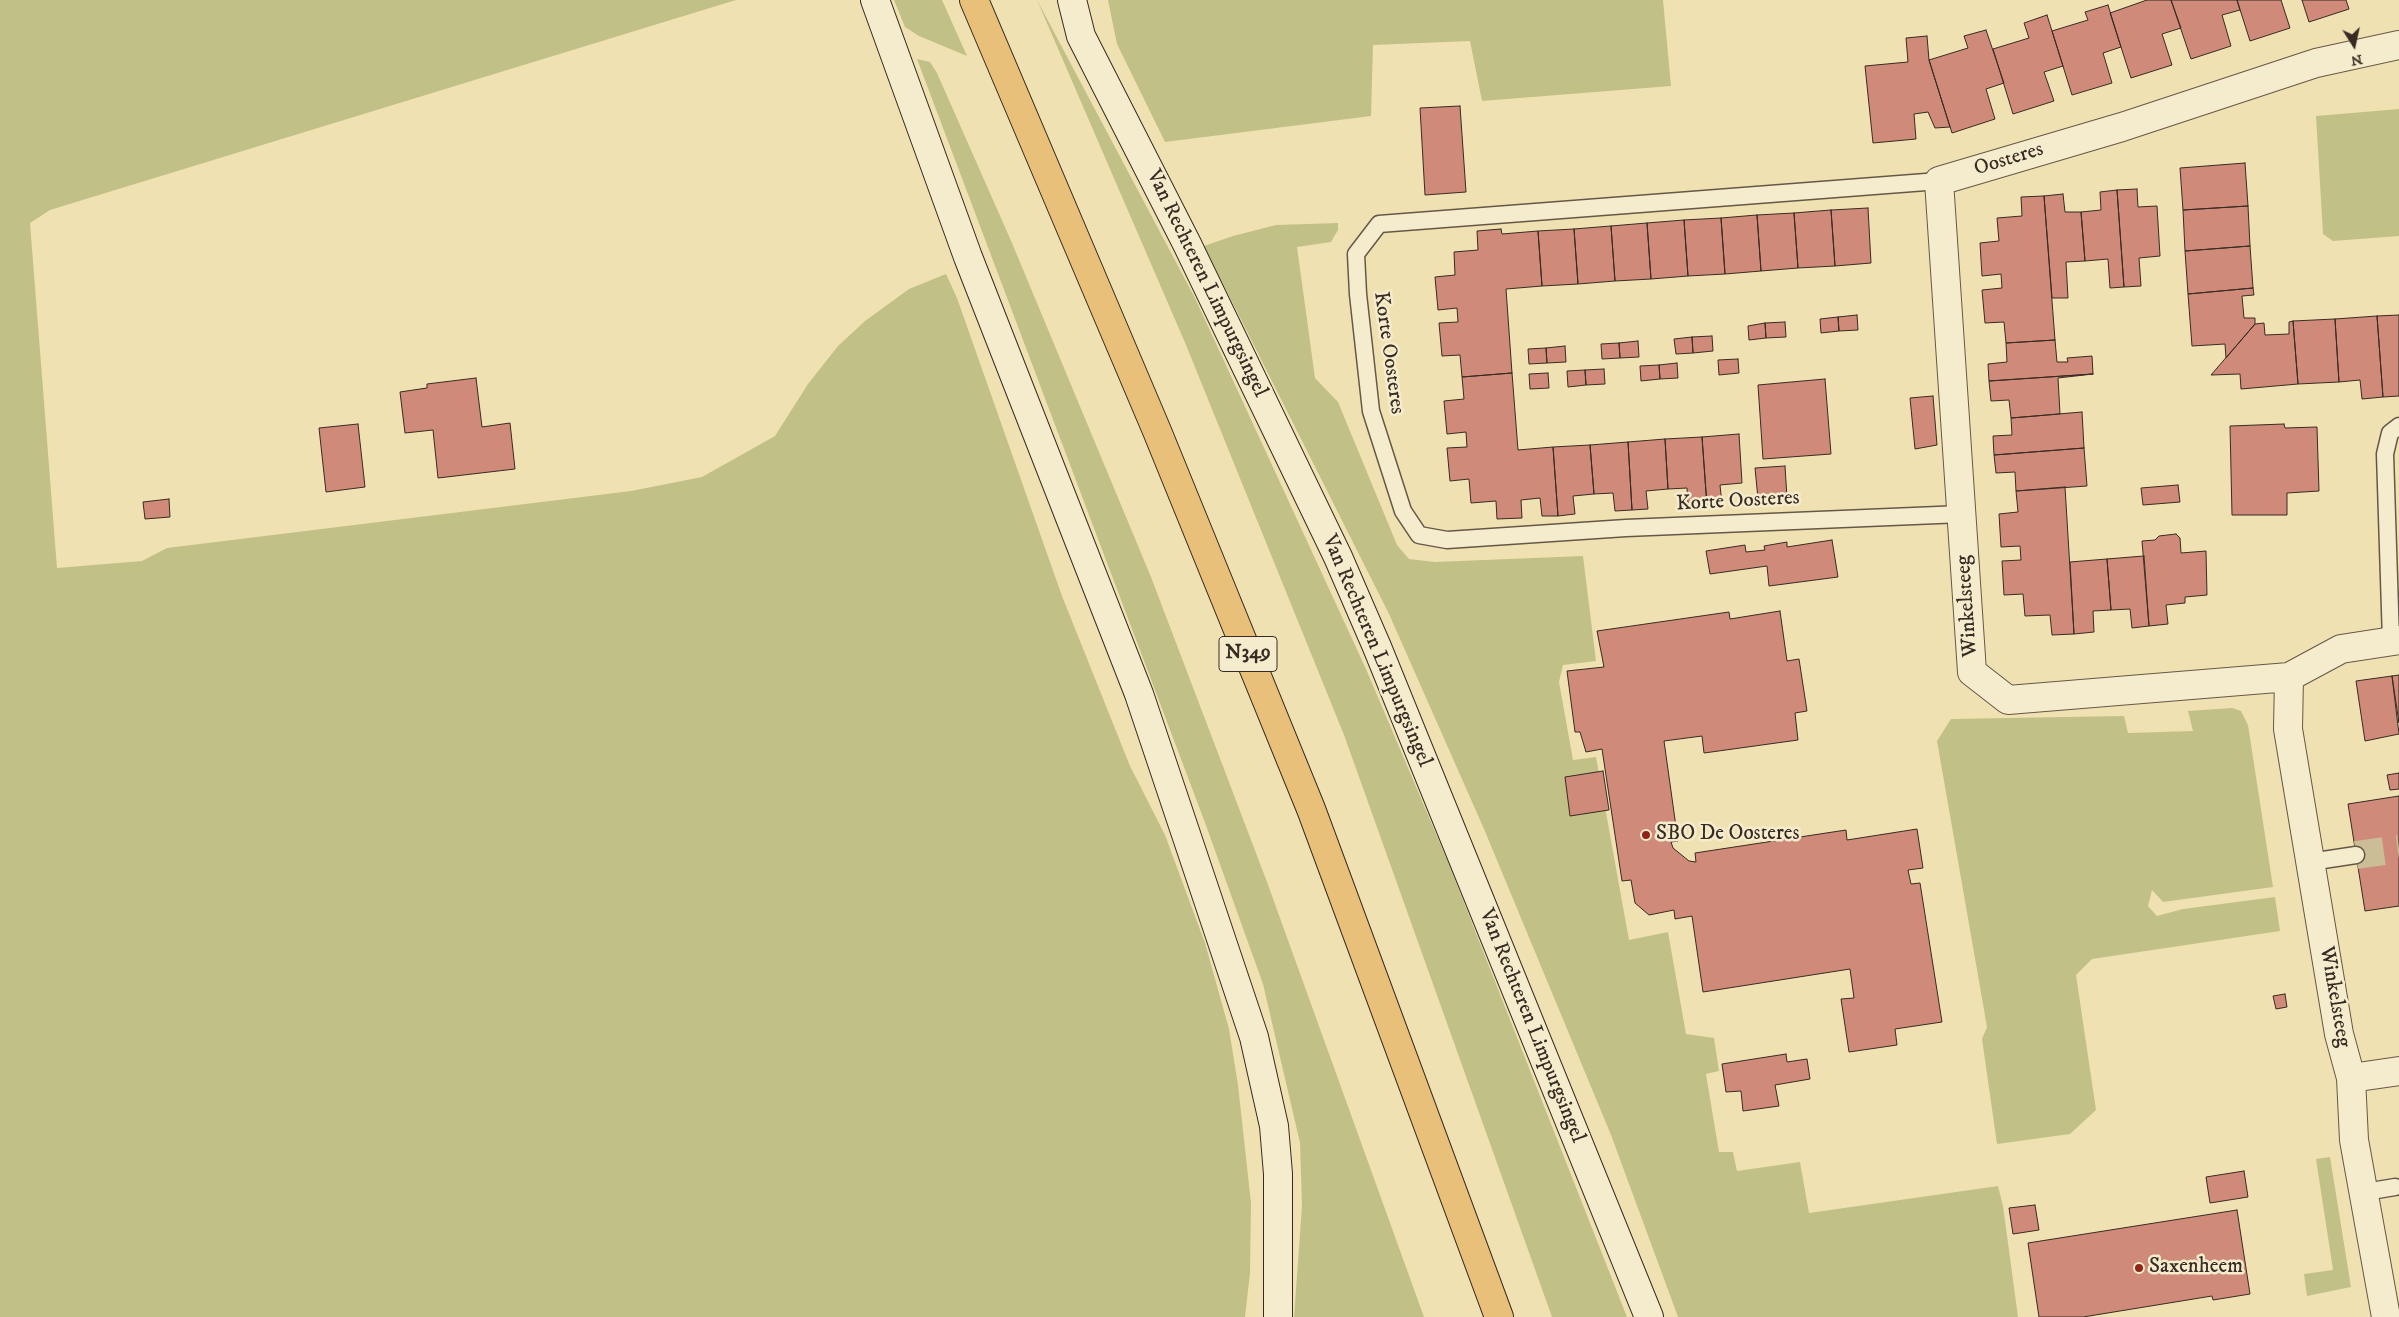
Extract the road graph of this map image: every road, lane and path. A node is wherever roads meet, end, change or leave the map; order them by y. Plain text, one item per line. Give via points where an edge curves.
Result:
1 (875, 0) edge
2 (974, 0) edge
3 (1072, 0) edge
4 (2399, 45) edge
5 (1939, 181) junction
6 (2399, 426) edge
7 (1962, 514) junction
8 (2395, 640) edge
9 (2289, 676) junction
10 (2356, 855) tunnel mouth
11 (2310, 862) junction
12 (2399, 1071) edge
13 (2351, 1078) junction
14 (2395, 1187) dead end
15 (2365, 1192) junction
16 (1278, 1317) edge
17 (1499, 1317) edge
18 (1649, 1317) edge
19 (2386, 1317) edge

1 - 16 main road via 968,256 1139,694 1254,1037 1275,1136
2 - 17 main road, N349 via 1150,412 1311,809
3 - 18 main road, Van Rechteren Limpurgsingel via 1081,36 1187,244 1338,557
4 - 5 main road, Oosteres via 2316,63 2122,127
5 - 7 main road
5 - 7 lane, Korte Oosteres via 1379,224 1356,254 1358,294 1371,411 1403,511 1419,535 1447,540 1626,528
6 - 8 lane via 2390,433 2385,454
7 - 9 main road, Winkelsteeg via 1972,672 2008,700
8 - 9 main road, Winkelsteeg via 2341,649
9 - 11 main road, Winkelsteeg via 2288,729
10 - 11 lane
11 - 13 main road, Winkelsteeg via 2338,1034
12 - 13 main road
13 - 15 main road, Winkelsteeg via 2354,1140
14 - 15 lane
15 - 19 main road, Winkelsteeg

